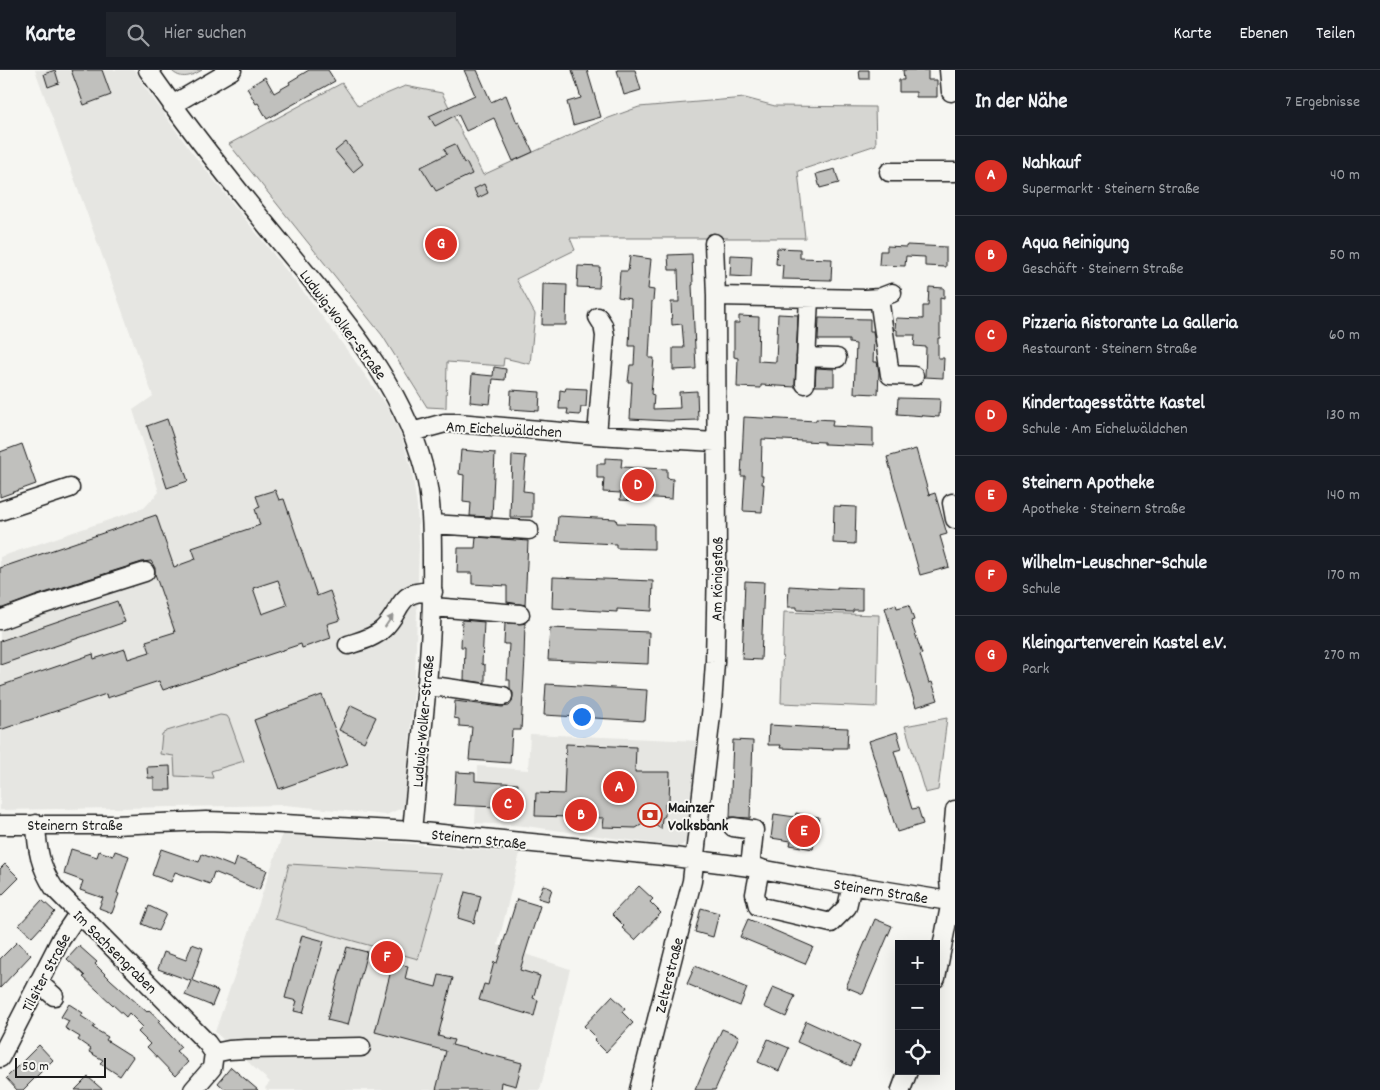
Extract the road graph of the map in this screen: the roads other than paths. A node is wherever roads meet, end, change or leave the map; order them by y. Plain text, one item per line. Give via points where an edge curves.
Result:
1 (148, 70) edge
2 (232, 70) edge
3 (949, 70) edge
4 (951, 92) dead end
5 (172, 105) junction
6 (889, 172) dead end
7 (955, 172) edge
8 (714, 243) dead end
9 (716, 296) junction
10 (809, 297) junction
11 (598, 317) dead end
12 (806, 357) junction
13 (837, 358) dead end
14 (914, 376) dead end
15 (805, 384) dead end
16 (412, 432) junction
17 (597, 435) junction
18 (715, 442) junction
19 (70, 488) dead end
20 (0, 511) edge
21 (432, 524) junction
22 (529, 530) dead end
23 (145, 572) dead end
24 (433, 599) junction
25 (520, 614) dead end
26 (0, 620) edge
27 (348, 645) dead end
28 (426, 685) junction
29 (503, 696) dead end
30 (955, 810) edge
31 (36, 824) junction
32 (0, 825) edge
33 (733, 827) dead end
34 (412, 831) junction
35 (695, 860) junction
36 (755, 868) junction
37 (852, 885) junction
38 (954, 898) edge
39 (78, 914) junction
40 (940, 960) edge
41 (39, 983) junction
42 (54, 996) dead end
43 (361, 1047) dead end
44 (0, 1058) edge
45 (213, 1060) junction
46 (907, 1075) edge
47 (193, 1090) edge
48 (640, 1090) edge
49 (902, 1090) edge

1 - 5 street, Ludwig-Wolker-Straße
2 - 5 street
3 - 4 street
5 - 16 street, Ludwig-Wolker-Straße via 370,355
6 - 7 street
8 - 9 street, Am Königsfloß
9 - 10 street
9 - 18 street, Am Königsfloß
10 - 12 street
10 - 14 street via 865,299 886,295 890,375
11 - 17 street via 605,336
12 - 13 street
12 - 15 street
16 - 17 street, Am Eichelwäldchen via 458,423
16 - 21 street, Ludwig-Wolker-Straße via 427,483
17 - 18 street, Am Eichelwäldchen
18 - 35 street, Am Königsfloß via 715,662
19 - 20 street
21 - 22 street
21 - 24 street, Ludwig-Wolker-Straße
23 - 26 street
24 - 25 street
27 -> 24 street via 385,628 398,606 410,595 420,591
24 - 28 street, Ludwig-Wolker-Straße
28 - 29 street
28 - 34 street, Ludwig-Wolker-Straße
30 - 38 street via 949,880
31 - 32 street, Steinern Straße
31 - 34 street, Steinern Straße via 206,821
31 - 39 street, Im Sachsengraben via 42,870
33 - 36 street via 754,830
34 - 35 street, Steinern Straße
35 - 36 street, Steinern Straße
35 - 48 street, Zelterstraße
36 - 37 street, Steinern Straße
36 - 37 street via 758,906 831,922 847,906
37 - 38 street, Steinern Straße
38 - 40 street
39 - 41 street, Tilsiter Straße
39 - 45 street, Im Sachsengraben via 207,1042
41 - 42 street
41 - 44 street, Tilsiter Straße
43 - 45 street via 229,1050
45 - 47 street
46 - 49 street

